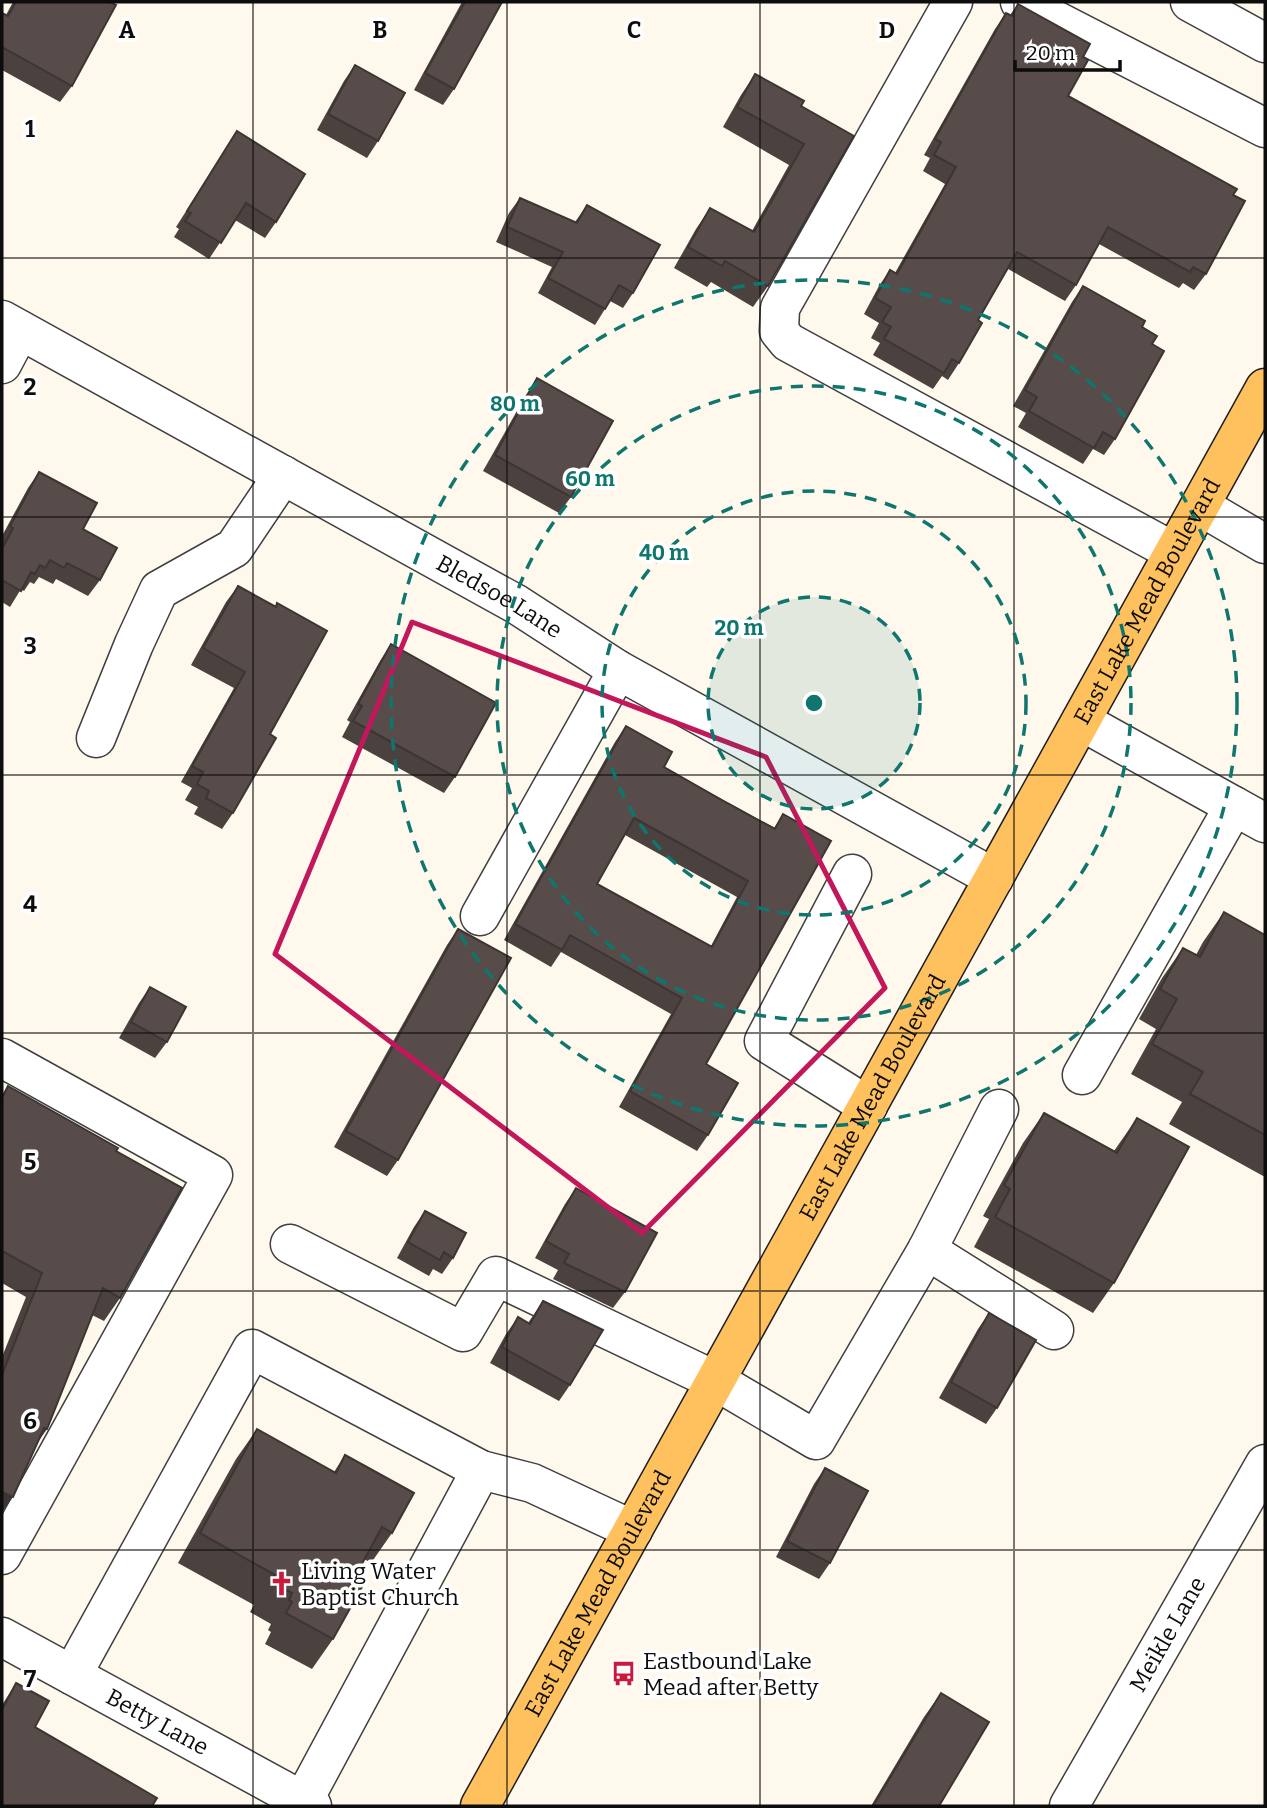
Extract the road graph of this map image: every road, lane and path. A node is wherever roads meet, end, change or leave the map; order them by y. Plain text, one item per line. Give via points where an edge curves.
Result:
1 (953, 2) edge
2 (1020, 2) edge
3 (1190, 2) edge
4 (1265, 43) edge
5 (1265, 128) edge
6 (11, 325) edge
7 (2, 364) edge
8 (1265, 388) edge
9 (283, 475) junction
10 (1200, 506) junction
11 (1265, 544) edge
12 (1174, 552) junction
13 (618, 670) junction
14 (1081, 721) junction
15 (96, 738) dead end
16 (1250, 814) edge
17 (852, 874) dead end
18 (994, 878) junction
19 (480, 916) dead end
20 (2, 1058) edge
21 (1082, 1075) dead end
22 (868, 1106) junction
23 (999, 1109) dead end
24 (290, 1244) dead end
25 (927, 1250) junction
26 (1054, 1330) dead end
27 (716, 1381) junction
28 (1265, 1464) edge
29 (481, 1470) junction
30 (1253, 1513) edge
31 (633, 1530) junction
32 (2, 1555) edge
33 (2, 1637) edge
34 (72, 1675) junction
35 (308, 1804) edge
36 (480, 1806) edge
37 (1069, 1806) edge

1 - 12 street via 780,308 779,331 788,342
2 - 5 street
3 - 4 street
6 - 7 street
6 - 9 street, Bledsoe Lane
8 - 10 main road, East Lake Mead Boulevard
9 - 13 street, Bledsoe Lane via 516,604
9 - 15 street via 234,548 159,590
10 - 11 street
10 - 12 main road, East Lake Mead Boulevard
12 - 14 main road, East Lake Mead Boulevard
13 - 18 street, Bledsoe Lane
13 - 19 street
14 - 16 street
14 - 18 main road, East Lake Mead Boulevard
16 - 21 street
17 - 22 street via 764,1041
18 - 22 main road, East Lake Mead Boulevard
20 - 32 street via 213,1175
22 - 27 main road, East Lake Mead Boulevard
23 - 25 street
24 - 27 street via 463,1332 496,1276
25 - 26 street
25 - 27 street via 816,1440
27 - 31 main road, East Lake Mead Boulevard
28 - 30 street, Meikle Lane
29 - 31 street via 532,1483
29 - 34 street via 252,1349
29 - 35 street
30 - 37 street, Meikle Lane
31 - 36 main road, East Lake Mead Boulevard
33 - 34 street, Betty Lane
34 - 35 street, Betty Lane

